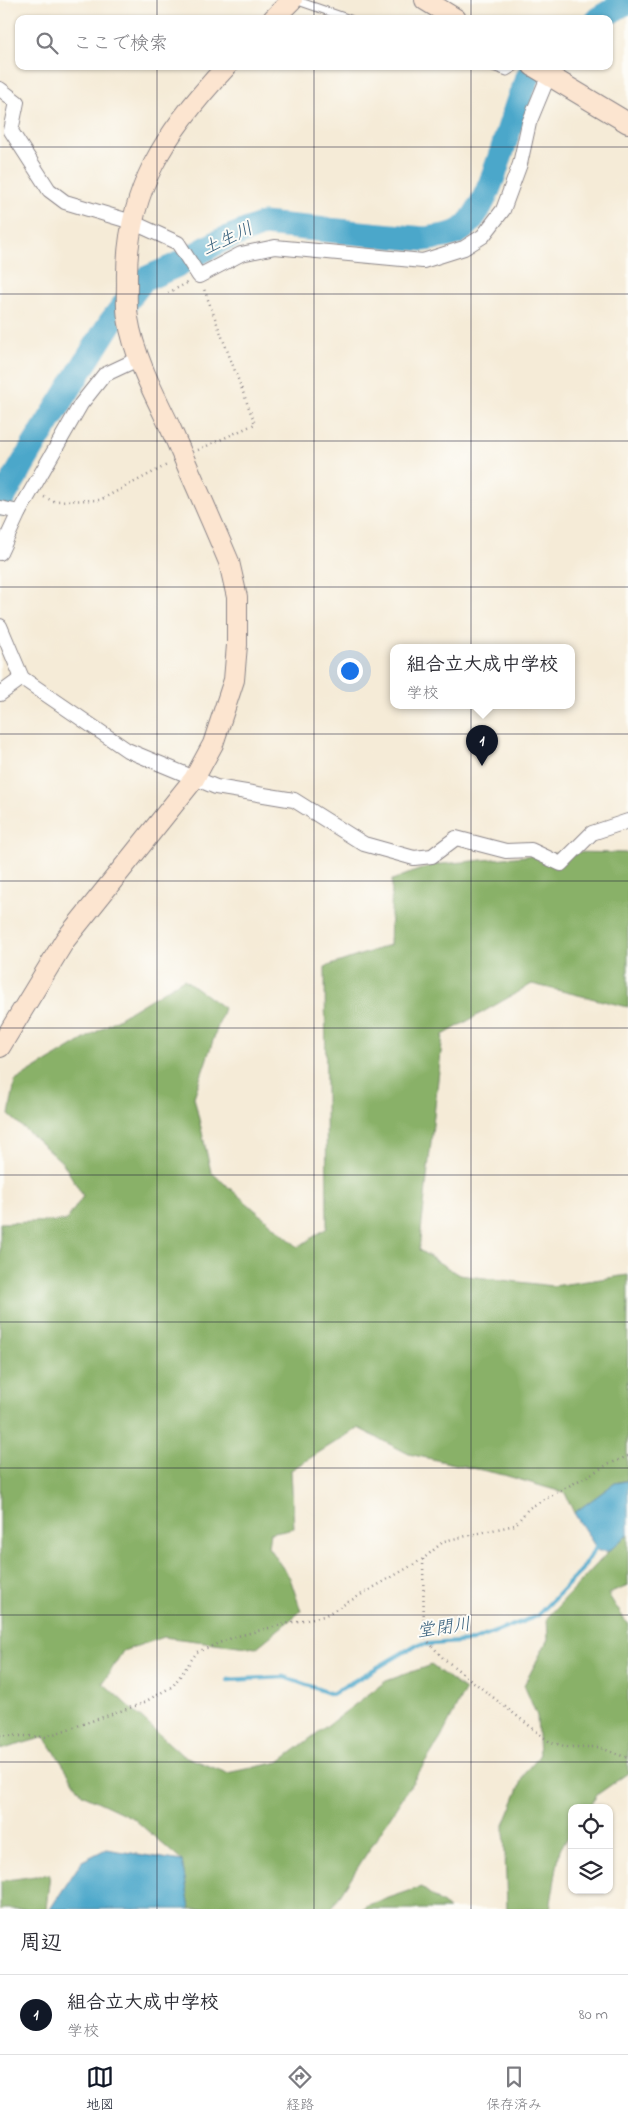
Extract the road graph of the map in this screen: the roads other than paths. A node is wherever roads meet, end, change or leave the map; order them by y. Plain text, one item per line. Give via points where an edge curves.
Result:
1 (293, 0) edge
2 (425, 0) edge
3 (276, 15) edge
4 (338, 15) edge
5 (449, 15) edge
6 (222, 70) edge
7 (540, 71) edge
8 (0, 89) edge
9 (628, 123) edge
10 (132, 222) junction
11 (138, 359) junction
12 (0, 508) edge
13 (19, 512) junction
14 (0, 553) edge
15 (0, 626) edge
16 (22, 678) junction
17 (0, 694) edge
18 (194, 779) junction
19 (628, 821) edge
20 (0, 1046) edge

1 - 3 street
1 - 4 lane
2 - 5 street
6 - 10 street via 169,136 148,173
7 - 9 street
7 - 10 street via 520,164 503,210 483,236 464,248 423,261 275,247 241,254 199,276 178,242
8 - 10 street via 18,102 11,131 49,190 65,202
10 - 11 street via 126,261 127,317
11 - 13 street via 104,375 81,404
11 - 18 street via 229,562 237,597 238,645 234,680 213,744
12 - 13 street
13 - 14 street
15 - 16 street
16 - 17 street
16 - 18 street via 127,750
18 - 19 street via 216,787 294,800 364,844 414,858 432,856 456,838 506,851 530,850 561,864 592,833
18 - 20 street via 65,940

